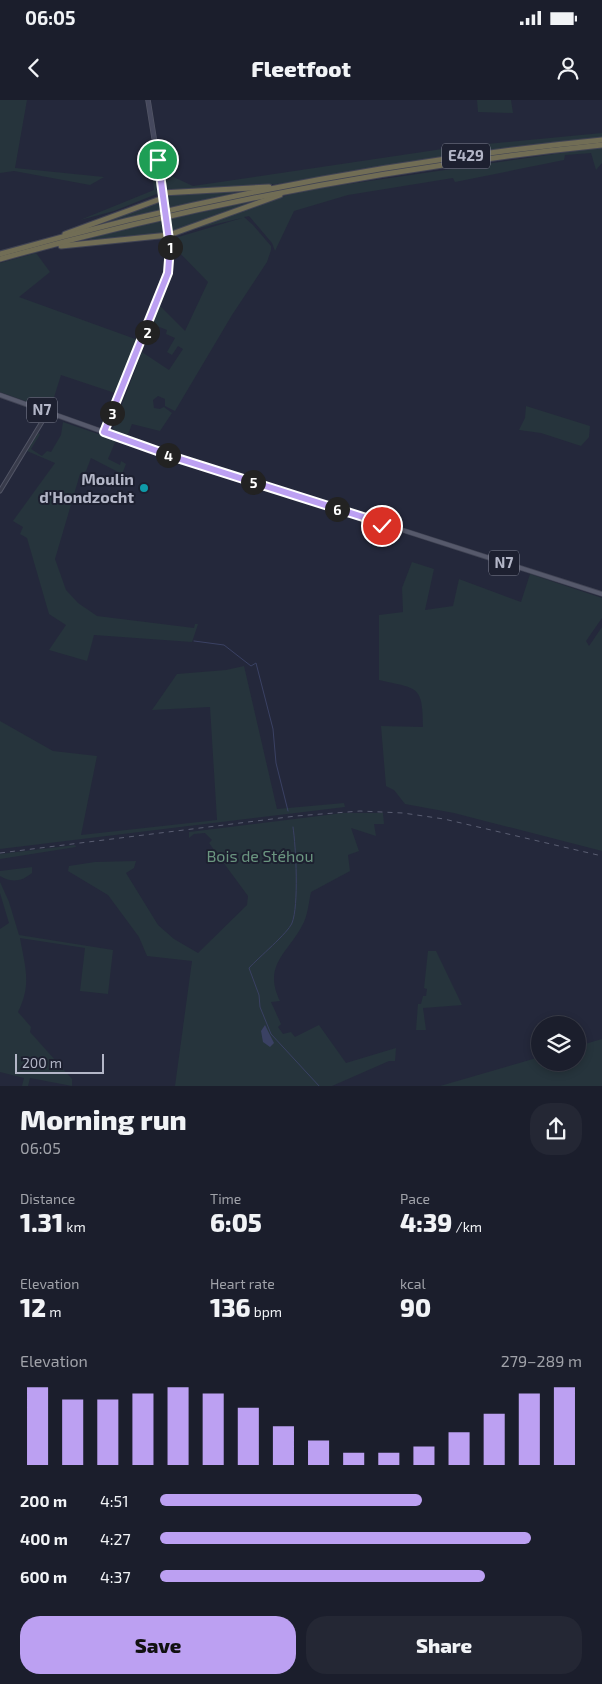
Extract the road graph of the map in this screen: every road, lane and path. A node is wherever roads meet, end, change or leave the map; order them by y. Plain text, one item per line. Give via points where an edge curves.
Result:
1 (148, 100) edge
2 (602, 140) edge
3 (602, 145) edge
4 (303, 186) junction
5 (310, 187) junction
6 (163, 198) junction
7 (169, 234) junction
8 (57, 239) junction
9 (48, 246) junction
10 (0, 254) edge
11 (0, 259) edge
12 (0, 395) edge
13 (48, 412) junction
14 (104, 432) junction
15 (0, 491) edge
16 (382, 523) junction
17 (396, 528) junction
18 (602, 594) edge

1 - 6 main road
2 - 4 highway, E429 via 468,156
3 - 5 highway, E429 via 459,162
4 - 5 highway, E429
4 - 6 highway
4 - 8 highway, E429 via 173,210
4 - 9 highway, E429
5 - 7 highway
6 - 7 main road, bridge
6 - 8 highway
7 - 9 highway
7 - 14 main road via 170,266 166,281
8 - 10 highway, E429
9 - 11 highway, E429
12 - 13 main road, N7
13 - 14 main road, N7
13 - 15 street
14 - 16 main road, N7
16 - 17 main road via 390,519
16 - 17 main road via 386,533
17 - 18 main road, N7

